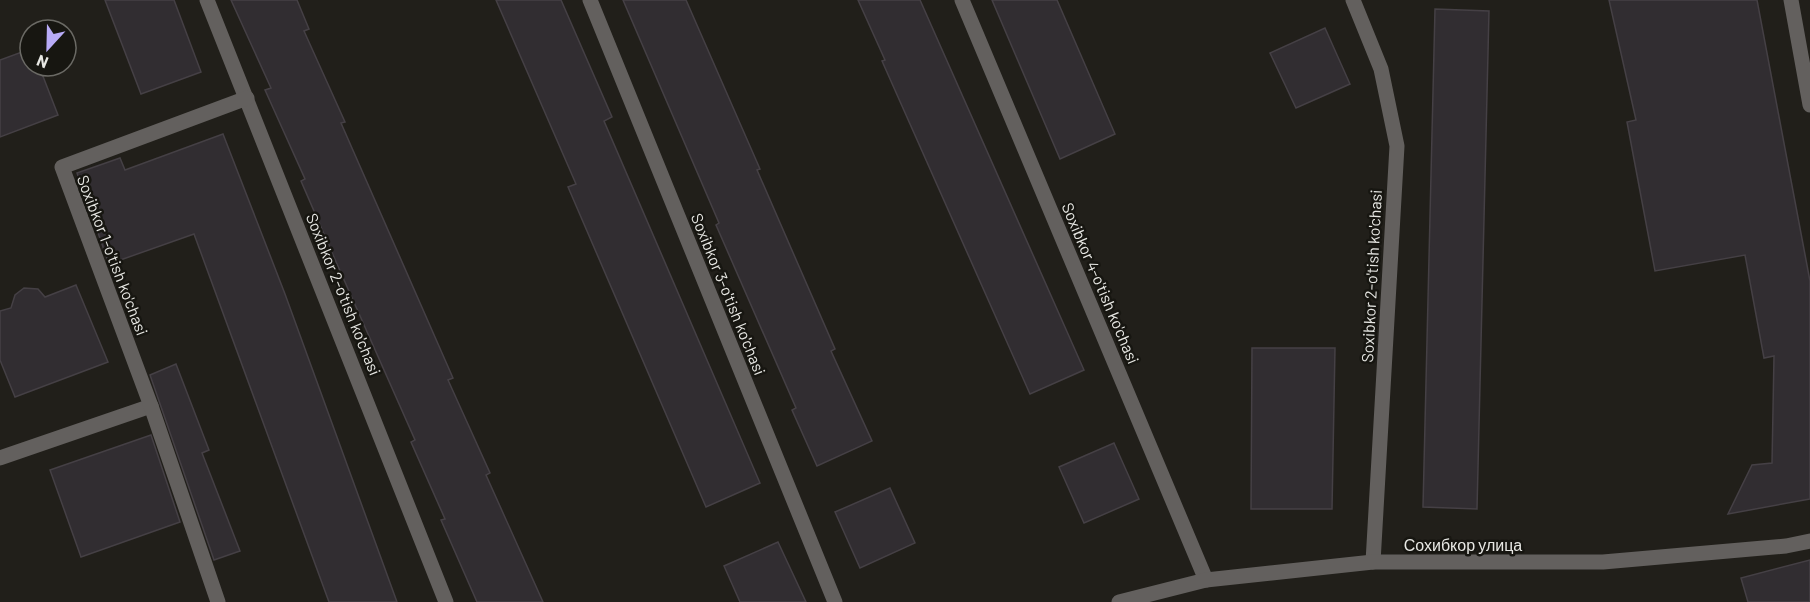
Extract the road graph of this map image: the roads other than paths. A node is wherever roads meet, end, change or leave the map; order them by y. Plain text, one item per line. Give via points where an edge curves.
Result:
1 (207, 0) edge
2 (590, 0) edge
3 (962, 0) edge
4 (1353, 0) edge
5 (1791, 0) edge
6 (247, 98) junction
7 (1810, 105) edge
8 (151, 406) junction
9 (0, 458) edge
10 (1810, 541) edge
11 (1373, 562) junction
12 (1206, 580) junction
13 (218, 602) edge
14 (446, 602) edge
15 (835, 602) edge
16 (1119, 602) edge

1 - 6 street, Soxibkor 2-o'tish ko'chasi
2 - 15 street, Soxibkor 3-o'tish ko'chasi
3 - 12 street, Soxibkor 4-o'tish ko'chasi
4 - 11 street, Soxibkor 2-o'tish ko'chasi via 1381,69 1397,146
5 - 7 street
6 - 8 street, Soxibkor 1-o'tish ko'chasi via 62,167
6 - 14 street, Soxibkor 2-o'tish ko'chasi
8 - 9 street
8 - 13 street, Soxibkor 1-o'tish ko'chasi
10 - 11 street, Сохибкор улица via 1603,562
11 - 12 street, Сохибкор улица
12 - 16 street, Сохибкор улица

